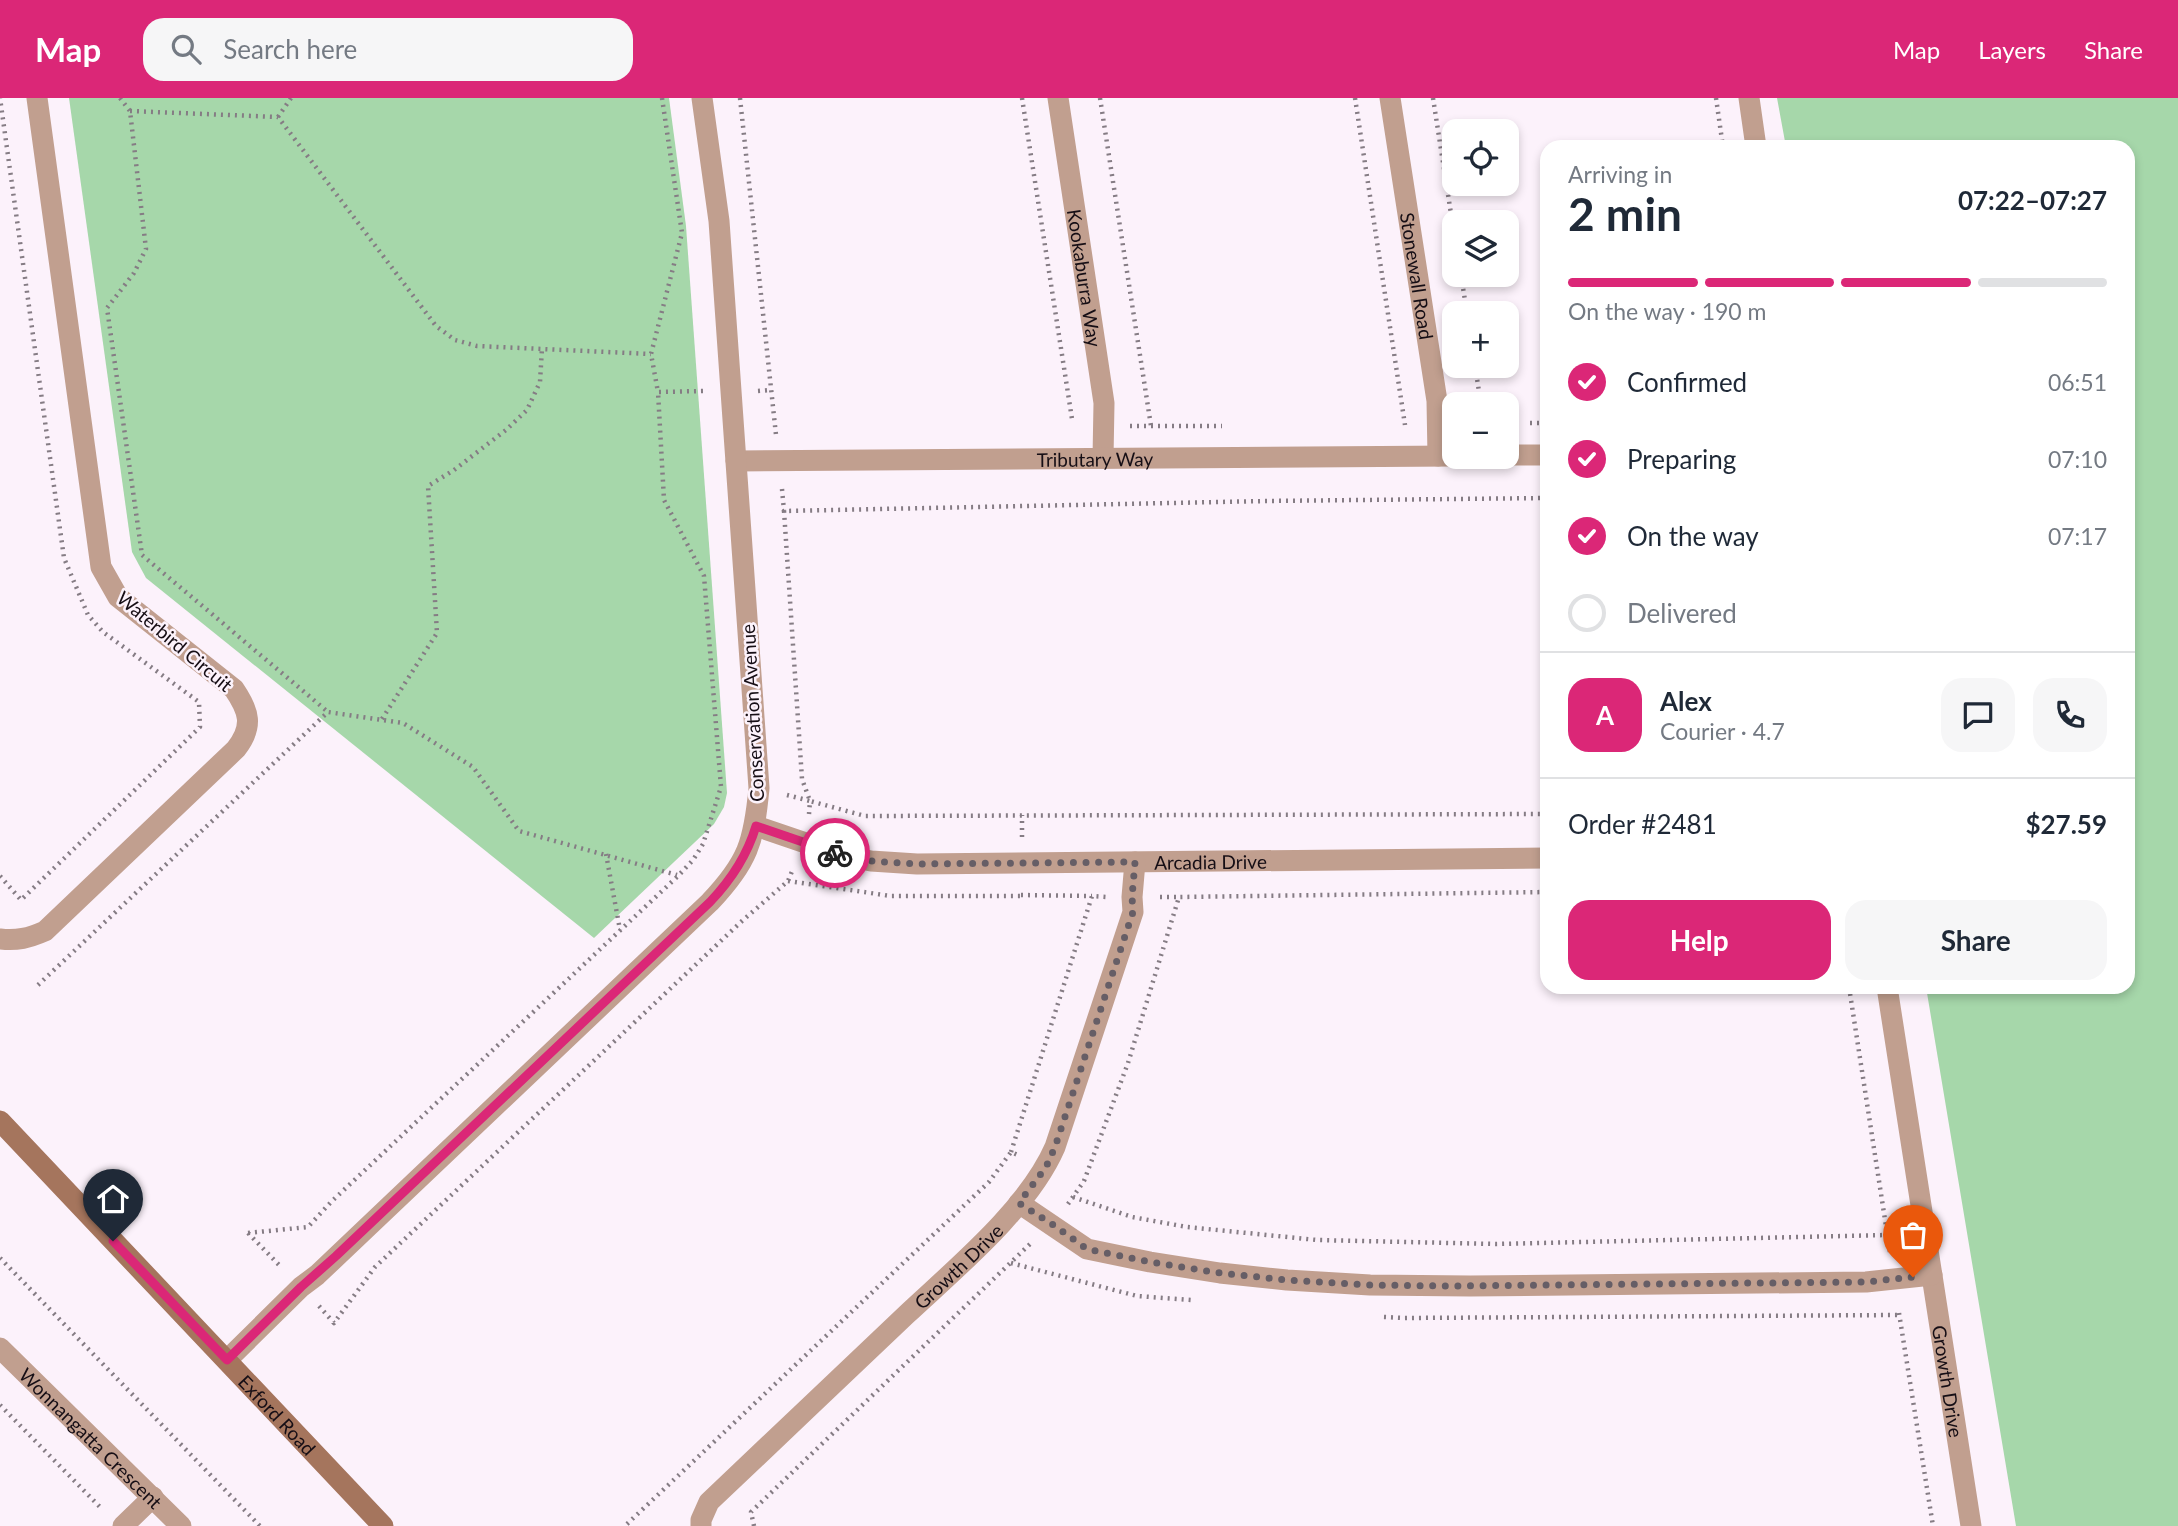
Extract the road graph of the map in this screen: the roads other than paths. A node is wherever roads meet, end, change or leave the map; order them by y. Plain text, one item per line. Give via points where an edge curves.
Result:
1 (37, 98) edge
2 (702, 98) edge
3 (1058, 98) edge
4 (1390, 98) edge
5 (1749, 98) edge
6 (1755, 140) edge
7 (1442, 432) edge
8 (1519, 455) edge
9 (1540, 455) edge
10 (1442, 456) edge
11 (1103, 458) junction
12 (736, 461) junction
13 (756, 826) junction
14 (1540, 859) edge
15 (1135, 862) junction
16 (0, 939) edge
17 (1888, 994) edge
18 (0, 1121) edge
19 (1019, 1203) junction
20 (1932, 1275) junction
21 (0, 1348) edge
22 (227, 1360) junction
23 (153, 1497) junction
24 (123, 1526) edge
25 (181, 1526) edge
26 (383, 1526) edge
27 (701, 1526) edge
28 (1971, 1526) edge

1 - 16 street, Waterbird Circuit via 102,567 118,597 234,689 248,723 245,738 236,749 45,931 30,938
2 - 12 street, Conservation Avenue via 719,221
3 - 11 street, Kookaburra Way via 1104,403
4 - 7 street, Stonewall Road
5 - 6 street
8 - 9 street
10 - 11 street, Tributary Way
11 - 12 street, Tributary Way
12 - 13 street, Conservation Avenue via 759,788
13 - 15 street, Arcadia Drive via 871,861
13 - 22 street, Conservation Avenue via 744,857 710,902
14 - 15 street, Arcadia Drive
15 - 19 street, Growth Drive via 1133,912 1055,1147
17 - 20 street, Growth Drive
18 - 22 street, Exford Road
19 - 20 street via 1087,1249 1234,1274 1370,1285 1866,1282
19 - 27 street, Growth Drive via 709,1502
20 - 28 street, Growth Drive
21 - 23 street, Wonnangatta Crescent
22 - 26 street, Exford Road
23 - 24 street
23 - 25 street, Wonnangatta Crescent

